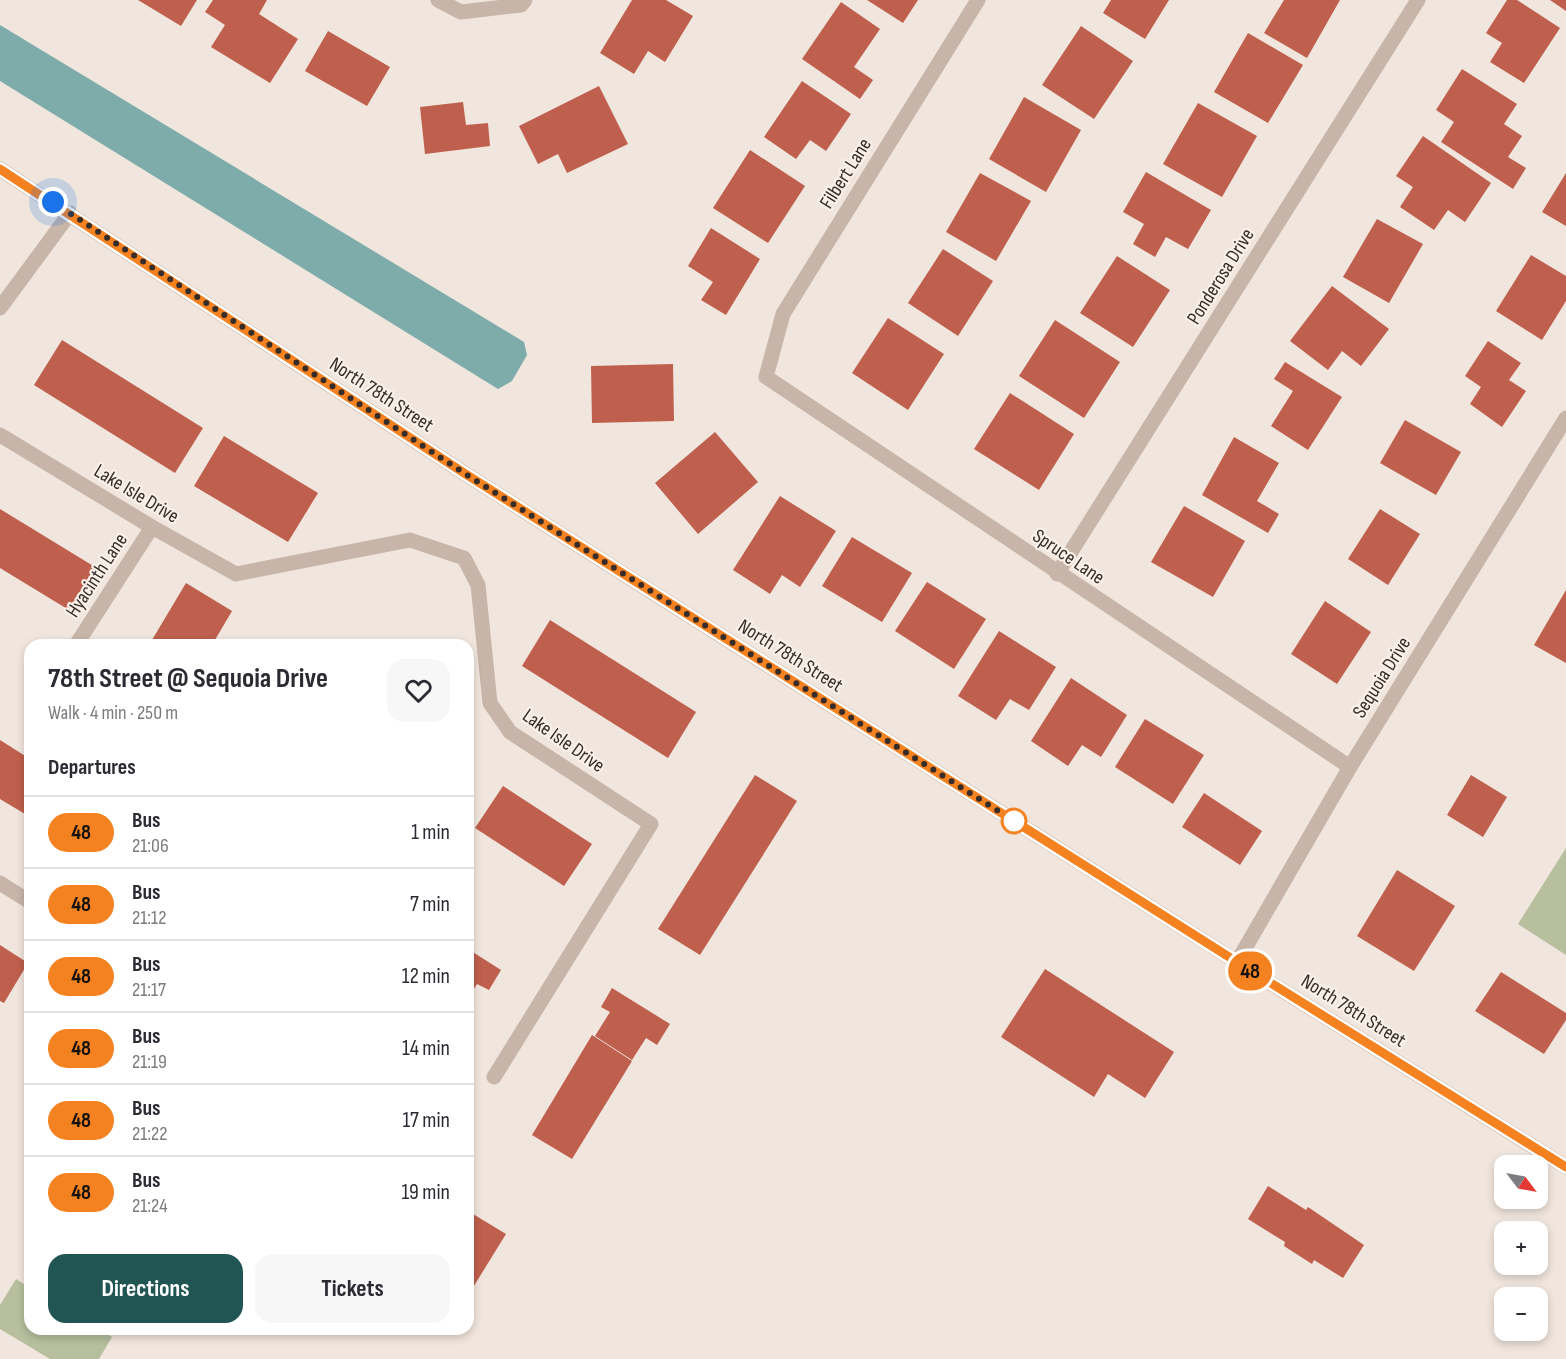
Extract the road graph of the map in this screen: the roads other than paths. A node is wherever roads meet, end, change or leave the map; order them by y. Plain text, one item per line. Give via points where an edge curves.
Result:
1 (438, 0) edge
2 (525, 0) edge
3 (978, 0) edge
4 (1418, 0) edge
5 (0, 169) edge
6 (70, 213) junction
7 (0, 308) edge
8 (766, 377) joint
9 (1566, 418) edge
10 (0, 435) edge
11 (152, 528) junction
12 (1057, 574) junction
13 (79, 639) edge
14 (1350, 767) junction
15 (0, 883) edge
16 (24, 898) edge
17 (1237, 962) junction
18 (494, 1077) dead end
19 (1566, 1167) edge

1 - 2 street via 461,12 521,5
3 - 8 street, Filbert Lane via 783,314
4 - 12 street, Ponderosa Drive
5 - 6 street, North 78th Street
6 - 7 street
6 - 17 street, North 78th Street via 464,473
8 - 12 street, Spruce Lane
9 - 14 street, Sequoia Drive
10 - 11 street, Lake Isle Drive
11 - 13 street, Hyacinth Lane
11 - 18 street, Lake Isle Drive via 236,574 410,540 464,558 478,585 490,704 510,732 651,824
12 - 14 street, Spruce Lane
14 - 17 street, Sequoia Drive
15 - 16 street
17 - 19 street, North 78th Street

